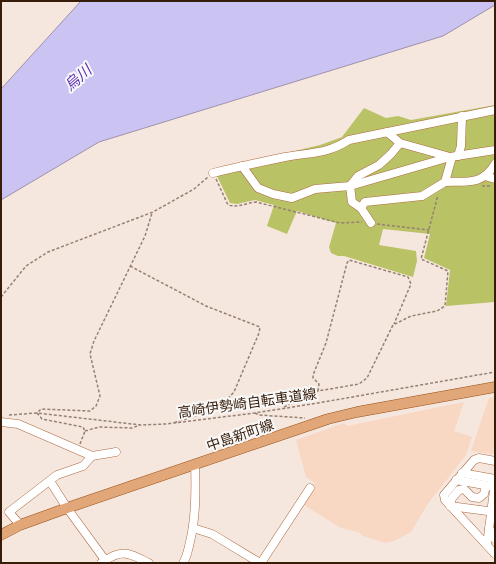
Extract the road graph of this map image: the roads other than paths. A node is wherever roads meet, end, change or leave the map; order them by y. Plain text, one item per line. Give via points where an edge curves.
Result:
1 (495, 110) edge
2 (462, 116) junction
3 (387, 132) junction
4 (400, 143) junction
5 (495, 150) edge
6 (454, 157) junction
7 (495, 164) edge
8 (242, 166) junction
9 (213, 173) road end
10 (485, 176) junction
11 (495, 179) edge
12 (444, 182) junction
13 (350, 186) junction
14 (361, 208) junction
15 (372, 223) road end
16 (495, 387) edge
17 (1, 422) edge
18 (116, 452) dead end
19 (92, 456) junction
20 (495, 461) edge
21 (195, 465) junction
22 (462, 473) junction
23 (456, 480) junction
24 (50, 481) junction
25 (493, 484) edge
26 (310, 488) dead end
27 (450, 506) junction
28 (67, 508) junction
29 (493, 511) edge
30 (20, 525) junction
31 (193, 528) junction
32 (489, 528) junction
33 (1, 535) edge
34 (495, 539) edge
35 (487, 545) junction
36 (495, 554) edge
37 (103, 561) edge
38 (150, 563) edge
39 (183, 563) edge
40 (261, 563) edge

1 - 2 street
2 - 3 street
2 - 6 street via 461,146
3 - 4 street
3 - 8 street via 349,140 321,153
4 - 6 street
4 - 13 street via 392,154 379,165 358,176
5 - 6 street
6 - 12 street
6 - 13 street
7 - 10 street
8 - 9 street
8 - 13 street via 258,188 292,198 316,190
10 - 11 street
10 - 12 street via 477,181
12 - 14 street via 422,196 365,202
13 - 14 street via 352,202
14 - 15 street
16 - 21 main road, 中島新町線 via 328,419
17 - 19 street via 18,424
18 - 19 street
19 - 24 street via 83,466 57,475
20 - 22 street via 479,458
21 - 28 main road, 中島新町線
21 - 31 street via 197,495
22 - 23 street
22 - 25 street
23 - 25 street
23 - 27 street via 444,495
24 - 28 street
24 - 30 street via 10,512
25 - 27 street via 479,498 472,497 464,489 459,490 452,498
25 - 29 street
26 - 40 street
27 - 29 street
27 - 35 street
28 - 30 main road, 中島新町線
28 - 37 street
29 - 32 street
30 - 33 main road, 中島新町線
31 - 39 street
31 - 40 street via 212,534
32 - 34 street
32 - 35 street
35 - 36 street
37 - 38 street via 122,553

